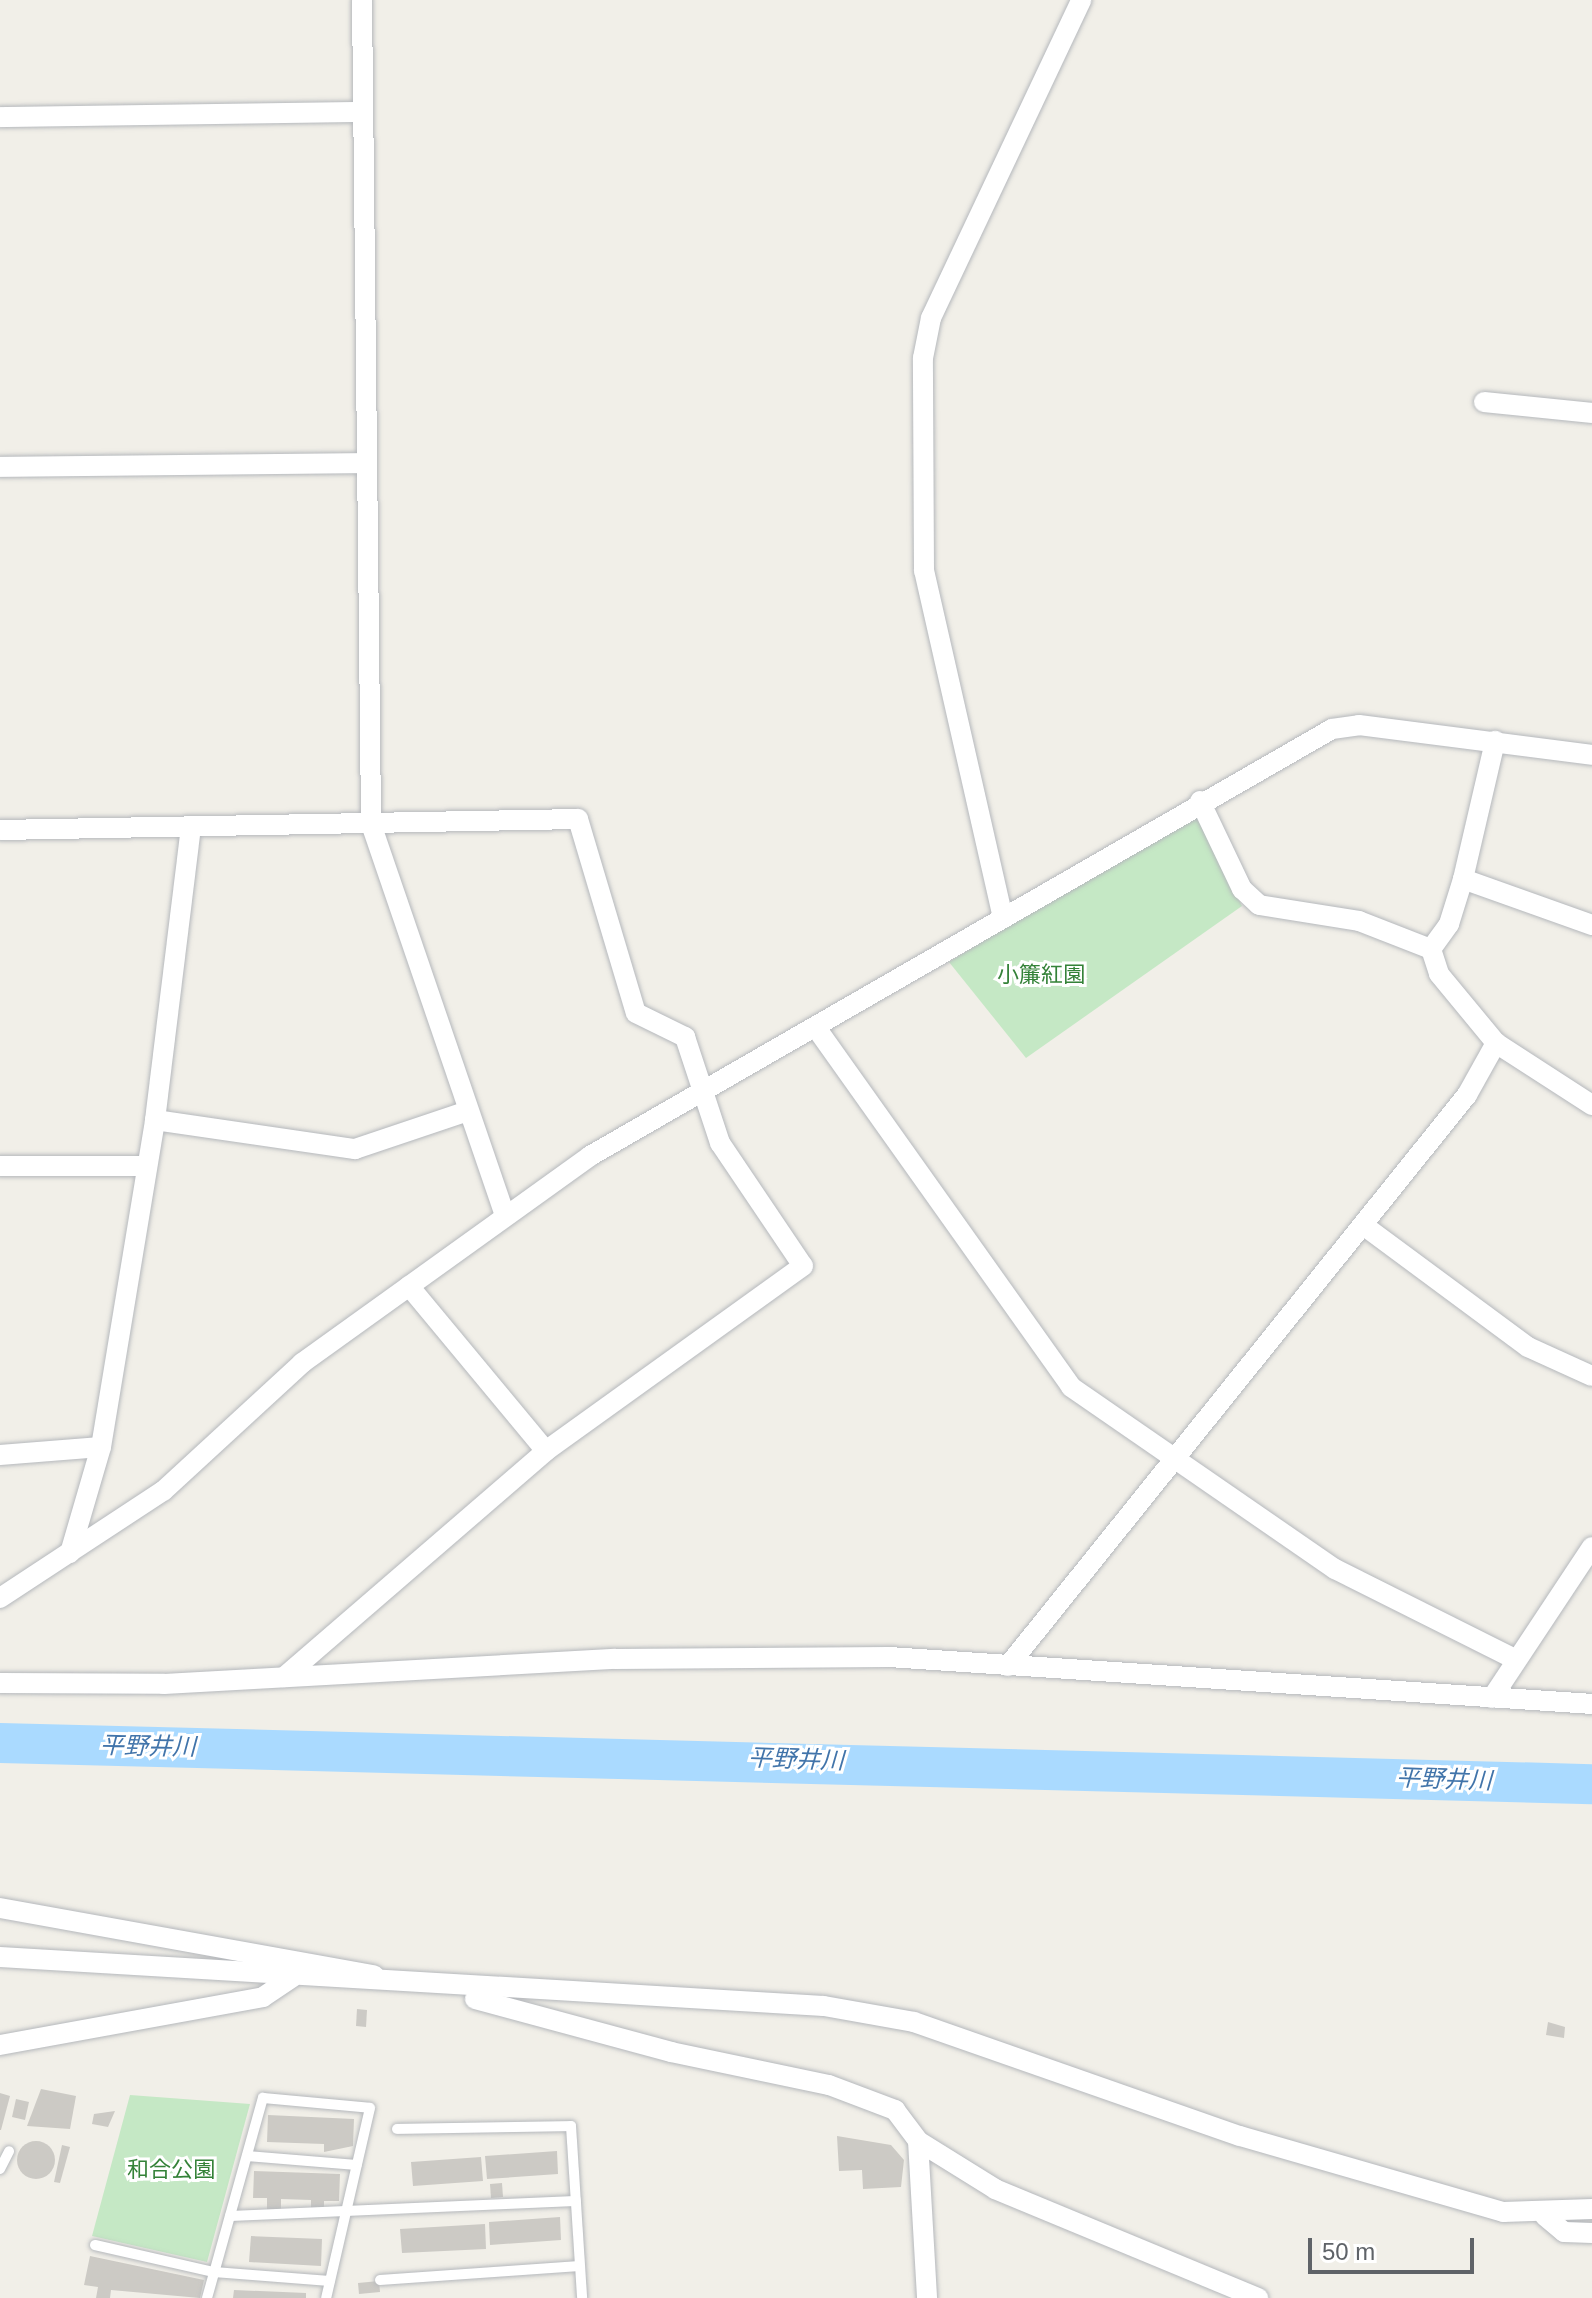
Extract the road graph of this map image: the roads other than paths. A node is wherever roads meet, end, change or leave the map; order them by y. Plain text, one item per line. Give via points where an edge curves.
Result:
1 (362, 0) edge
2 (1081, 0) edge
3 (362, 112) junction
4 (0, 117) edge
5 (1484, 402) dead end
6 (1592, 413) edge
7 (363, 463) junction
8 (0, 467) edge
9 (1495, 741) junction
10 (1592, 755) edge
11 (1200, 801) junction
12 (371, 824) junction
13 (191, 827) junction
14 (0, 830) edge
15 (1463, 879) junction
16 (1003, 918) junction
17 (1592, 925) edge
18 (1431, 949) junction
19 (817, 1029) junction
20 (1496, 1043) junction
21 (704, 1095) junction
22 (1592, 1105) edge
23 (465, 1112) junction
24 (155, 1120) junction
25 (0, 1166) edge
26 (147, 1166) junction
27 (505, 1215) junction
28 (1363, 1225) junction
29 (409, 1286) junction
30 (1592, 1376) edge
31 (101, 1447) junction
32 (546, 1451) junction
33 (0, 1455) edge
34 (1174, 1456) junction
35 (1592, 1547) edge
36 (70, 1553) junction
37 (0, 1598) edge
38 (1515, 1659) junction
39 (1008, 1666) junction
40 (284, 1677) junction
41 (0, 1683) edge
42 (1492, 1698) junction
43 (1592, 1704) edge
44 (0, 1908) edge
45 (0, 1957) edge
46 (293, 1977) junction
47 (414, 1986) junction
48 (0, 2045) edge
49 (397, 2129) dead end
50 (918, 2141) junction
51 (9, 2151) dead end
52 (247, 2156) junction
53 (357, 2165) junction
54 (0, 2169) edge
55 (576, 2201) junction
56 (1592, 2209) edge
57 (346, 2211) junction
58 (230, 2216) junction
59 (1545, 2216) junction
60 (1592, 2233) edge
61 (95, 2245) dead end
62 (580, 2266) junction
63 (214, 2272) junction
64 (380, 2280) dead end
65 (330, 2281) junction
66 (207, 2298) edge
67 (326, 2298) edge
68 (582, 2298) edge
69 (927, 2298) edge
70 (1258, 2298) edge

1 - 3 street
2 - 16 street via 931,318 923,358 924,571
3 - 4 street
3 - 7 street
5 - 6 street
7 - 8 street
7 - 12 street
9 - 10 street
9 - 11 street via 1359,725 1332,729
9 - 15 street
11 - 16 street
11 - 18 street via 1242,889 1259,905 1359,921
12 - 13 street
12 - 21 street via 578,819 636,1013 685,1037
12 - 23 street
13 - 14 street
13 - 24 street
15 - 17 street
15 - 18 street via 1449,924
16 - 19 street
18 - 20 street via 1439,974
19 - 21 street
19 - 34 street via 1071,1387
20 - 22 street
20 - 28 street via 1467,1095
21 - 27 street via 590,1156
21 - 32 street via 720,1143 803,1266
23 - 24 street via 355,1149
23 - 27 street
24 - 26 street
25 - 26 street
26 - 31 street
27 - 29 street
28 - 30 street via 1528,1347
28 - 34 street
29 - 32 street
29 - 36 street via 302,1363 163,1491
31 - 33 street
31 - 36 street
32 - 40 street
34 - 38 street via 1335,1569
34 - 39 street
35 - 38 street
36 - 37 street
38 - 42 street
39 - 40 street via 889,1657 615,1659
39 - 42 street
40 - 41 street
42 - 43 street
44 - 47 street via 347,1967
45 - 46 street
46 - 47 street
46 - 48 street via 263,1997
47 - 50 street via 829,2085 895,2110
47 - 59 street via 824,2006 914,2022 1240,2136 1503,2212
49 - 55 lane via 571,2126
50 - 69 street
50 - 70 street via 1024,2203
51 - 54 lane
52 - 53 lane
52 - 53 lane via 263,2098 370,2108
52 - 58 lane
53 - 57 lane
55 - 57 lane
55 - 62 lane
56 - 59 street
57 - 58 lane
57 - 65 lane
58 - 63 lane
59 - 60 street via 1564,2232
61 - 63 lane
62 - 64 lane
62 - 68 lane
63 - 65 lane
63 - 66 lane
65 - 67 lane

